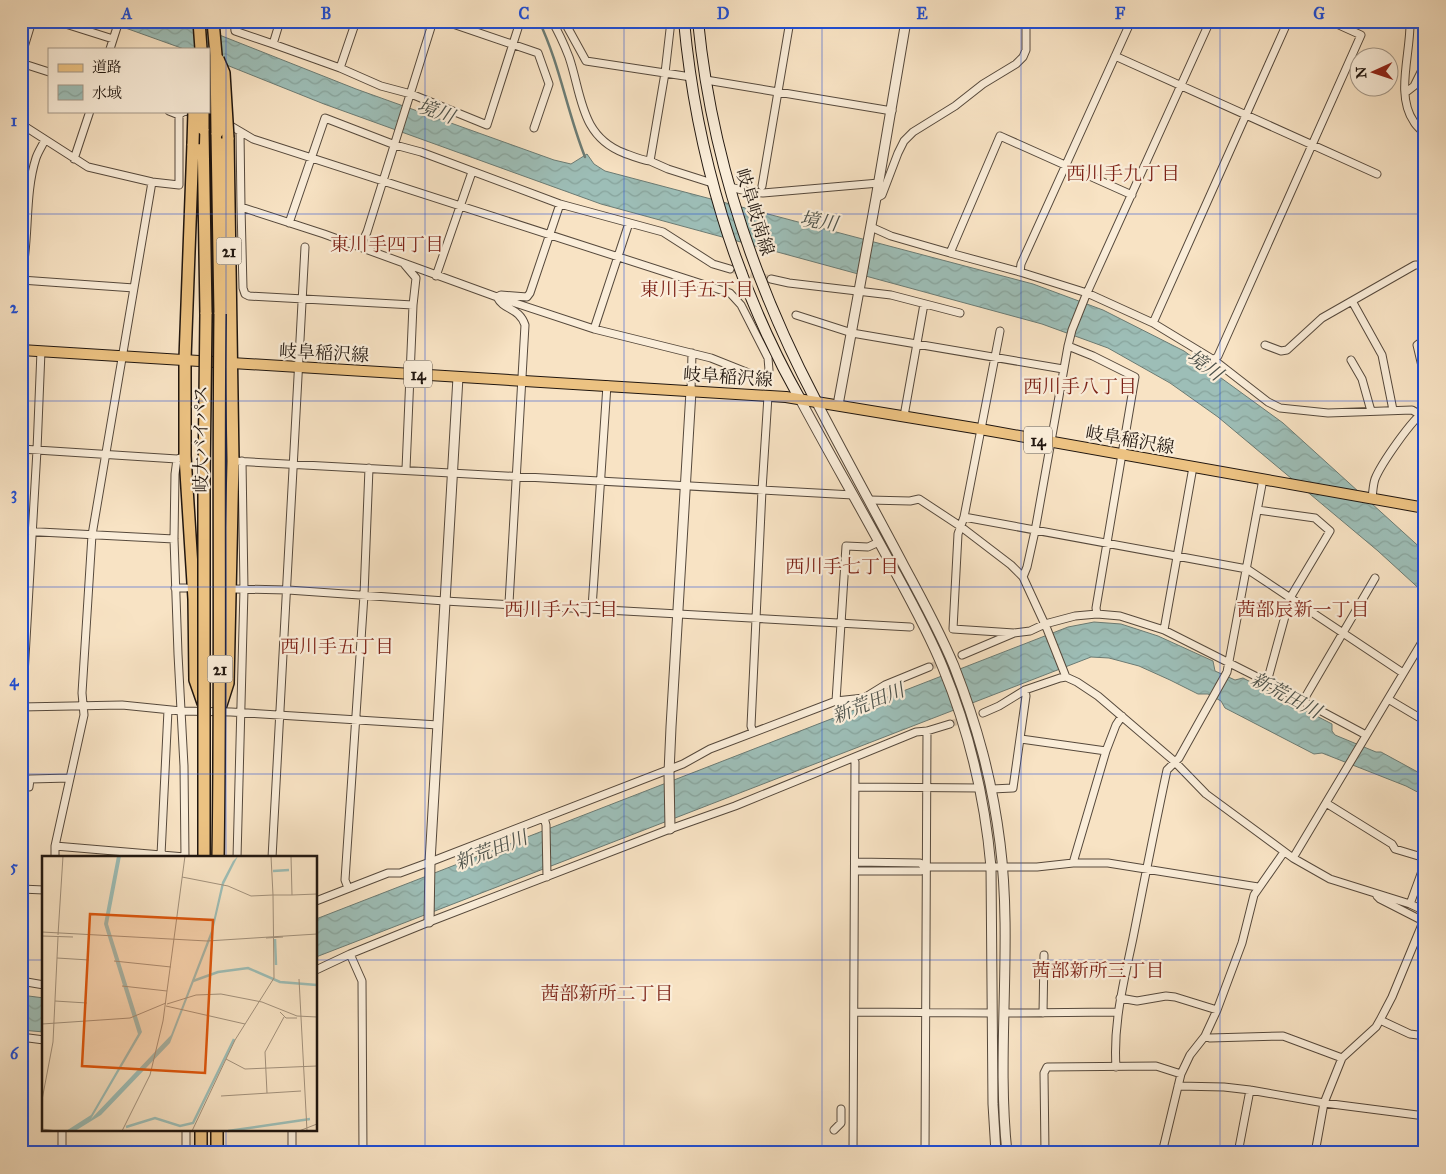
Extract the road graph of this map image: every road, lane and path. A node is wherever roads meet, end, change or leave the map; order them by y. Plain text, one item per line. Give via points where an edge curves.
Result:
1 (32, 21) edge
2 (56, 21) edge
3 (119, 21) edge
4 (199, 21) edge
5 (213, 21) edge
6 (234, 21) edge
7 (280, 21) edge
8 (356, 21) edge
9 (433, 21) edge
10 (444, 21) edge
11 (517, 21) edge
12 (552, 21) edge
13 (564, 21) edge
14 (671, 21) edge
15 (684, 21) edge
16 (698, 21) edge
17 (790, 21) edge
18 (906, 21) edge
19 (1026, 21) edge
20 (1131, 21) edge
21 (1210, 21) edge
22 (1288, 21) edge
23 (1330, 21) edge
24 (1410, 21) edge
25 (114, 36) junction
26 (273, 44) junction
27 (513, 44) junction
28 (110, 48) edge
29 (200, 48) edge
30 (21, 56) edge
31 (1116, 56) junction
32 (21, 63) edge
33 (1424, 65) edge
34 (340, 68) junction
35 (48, 72) edge
36 (665, 73) junction
37 (691, 77) junction
38 (706, 80) junction
39 (1181, 85) junction
40 (779, 92) junction
41 (1405, 93) junction
42 (410, 97) junction
43 (892, 111) junction
44 (90, 112) edge
45 (172, 112) edge
46 (194, 112) edge
47 (203, 112) edge
48 (179, 115) junction
49 (1247, 115) junction
50 (21, 124) edge
51 (534, 128) dead end
52 (240, 132) junction
53 (1425, 134) edge
54 (223, 136) junction
55 (45, 140) junction
56 (395, 142) junction
57 (1312, 145) junction
58 (312, 157) junction
59 (74, 159) junction
60 (650, 160) junction
61 (1066, 166) junction
62 (472, 172) junction
63 (1378, 174) dead end
64 (382, 180) junction
65 (152, 182) junction
66 (879, 183) junction
67 (21, 184) edge
68 (30, 184) junction
69 (713, 185) junction
70 (762, 186) dead end
71 (731, 190) junction
72 (1132, 195) junction
73 (876, 198) junction
74 (560, 204) junction
75 (461, 205) junction
76 (241, 207) junction
77 (289, 224) junction
78 (629, 224) junction
79 (871, 230) junction
80 (550, 235) junction
81 (305, 247) dead end
82 (360, 247) junction
83 (950, 253) junction
84 (618, 257) junction
85 (405, 265) junction
86 (23, 266) edge
87 (730, 269) tunnel mouth
88 (1020, 272) junction
89 (1425, 273) edge
90 (436, 276) junction
91 (771, 279) tunnel mouth
92 (21, 280) edge
93 (860, 287) junction
94 (134, 288) junction
95 (1087, 294) junction
96 (497, 297) junction
97 (303, 298) junction
98 (1352, 301) junction
99 (924, 304) junction
100 (413, 305) junction
101 (960, 313) dead end
102 (796, 315) dead end
103 (1154, 323) junction
104 (594, 329) junction
105 (1000, 331) dead end
106 (852, 332) junction
107 (1425, 339) edge
108 (917, 344) junction
109 (1068, 345) junction
110 (1265, 345) dead end
111 (21, 350) edge
112 (41, 351) junction
113 (692, 352) junction
114 (121, 357) junction
115 (994, 357) junction
116 (185, 359) junction
117 (1214, 360) junction
118 (1351, 360) dead end
119 (230, 363) junction
120 (300, 368) junction
121 (1063, 369) junction
122 (411, 374) junction
123 (458, 377) junction
124 (1425, 379) edge
125 (521, 381) junction
126 (607, 385) junction
127 (691, 391) junction
128 (768, 396) junction
129 (800, 399) junction
130 (816, 401) junction
131 (838, 405) junction
132 (1393, 410) junction
133 (1371, 411) junction
134 (1422, 413) edge
135 (904, 416) junction
136 (980, 429) junction
137 (1051, 443) junction
138 (21, 449) edge
139 (37, 450) junction
140 (106, 455) junction
141 (1122, 455) junction
142 (181, 458) junction
143 (238, 461) junction
144 (295, 464) junction
145 (1193, 467) junction
146 (369, 468) junction
147 (406, 469) junction
148 (453, 472) junction
149 (516, 476) junction
150 (1263, 479) junction
151 (600, 482) junction
152 (685, 486) junction
153 (762, 490) junction
154 (853, 496) junction
155 (1371, 498) junction
156 (869, 500) junction
157 (1425, 508) edge
158 (1258, 510) junction
159 (964, 517) junction
160 (960, 526) junction
161 (21, 531) edge
162 (1035, 531) junction
163 (32, 532) junction
164 (92, 535) junction
165 (174, 539) junction
166 (878, 542) junction
167 (1106, 544) junction
168 (1178, 556) junction
169 (1247, 570) junction
170 (1023, 577) junction
171 (1375, 578) dead end
172 (175, 588) junction
173 (186, 588) dead end
174 (234, 589) dead end
175 (244, 589) junction
176 (288, 590) junction
177 (364, 595) junction
178 (1290, 598) junction
179 (445, 600) junction
180 (509, 603) junction
181 (592, 608) junction
182 (678, 614) junction
183 (1097, 614) junction
184 (756, 618) junction
185 (842, 623) junction
186 (1046, 626) junction
187 (910, 627) dead end
188 (1164, 630) junction
189 (1014, 633) junction
190 (1342, 633) junction
191 (1425, 638) edge
192 (962, 655) tunnel mouth
193 (1230, 663) junction
194 (929, 667) tunnel mouth
195 (1403, 673) junction
196 (1065, 674) junction
197 (1267, 682) junction
198 (1025, 690) junction
199 (1388, 699) junction
200 (836, 701) junction
201 (1303, 701) junction
202 (84, 704) junction
203 (221, 706) junction
204 (22, 707) edge
205 (204, 707) junction
206 (168, 710) junction
207 (181, 711) junction
208 (240, 713) junction
209 (983, 713) tunnel mouth
210 (280, 716) junction
211 (1122, 716) junction
212 (355, 719) junction
213 (1425, 721) edge
214 (950, 724) tunnel mouth
215 (438, 725) junction
216 (927, 731) junction
217 (753, 732) junction
218 (1365, 737) junction
219 (1021, 739) junction
220 (1106, 751) junction
221 (853, 758) junction
222 (1174, 761) junction
223 (669, 771) junction
224 (70, 778) junction
225 (855, 786) junction
226 (926, 787) junction
227 (21, 788) edge
228 (980, 788) junction
229 (992, 789) junction
230 (1326, 803) junction
231 (545, 821) junction
232 (670, 825) junction
233 (55, 846) junction
234 (1284, 852) junction
235 (161, 855) junction
236 (55, 856) edge
237 (174, 856) edge
238 (186, 856) edge
239 (204, 856) edge
240 (218, 856) edge
241 (237, 856) edge
242 (272, 856) edge
243 (1293, 858) junction
244 (1425, 858) edge
245 (855, 862) junction
246 (1073, 863) junction
247 (1425, 863) edge
248 (430, 864) junction
249 (1002, 866) junction
250 (926, 867) junction
251 (991, 867) junction
252 (1145, 869) junction
253 (855, 871) junction
254 (547, 876) junction
255 (21, 888) edge
256 (348, 888) junction
257 (1258, 888) junction
258 (42, 890) edge
259 (1375, 893) junction
260 (318, 900) edge
261 (1410, 904) junction
262 (1425, 910) edge
263 (429, 918) junction
264 (1424, 922) edge
265 (350, 954) junction
266 (1044, 955) dead end
267 (318, 969) edge
268 (21, 981) edge
269 (42, 985) edge
270 (1120, 998) junction
271 (1217, 1010) junction
272 (854, 1012) junction
273 (1117, 1012) junction
274 (926, 1013) junction
275 (992, 1013) junction
276 (1005, 1013) junction
277 (1043, 1013) junction
278 (1380, 1020) junction
279 (1205, 1036) junction
280 (1425, 1036) edge
281 (21, 1037) edge
282 (42, 1040) edge
283 (1342, 1058) junction
284 (1116, 1067) junction
285 (1180, 1074) junction
286 (1178, 1086) junction
287 (1250, 1090) junction
288 (1324, 1103) junction
289 (841, 1109) dead end
290 (1425, 1116) edge
291 (1425, 1125) edge
292 (834, 1130) dead end
293 (62, 1132) edge
294 (186, 1132) edge
295 (201, 1132) edge
296 (217, 1132) edge
297 (292, 1132) edge
298 (62, 1153) edge
299 (186, 1153) edge
300 (201, 1153) edge
301 (217, 1153) edge
302 (292, 1153) edge
303 (363, 1153) edge
304 (853, 1153) edge
305 (925, 1153) edge
306 (996, 1153) edge
307 (1007, 1153) edge
308 (1045, 1153) edge
309 (1162, 1153) edge
310 (1238, 1153) edge
311 (1315, 1153) edge
312 (1421, 1153) edge

1 - 30 street
2 - 25 street
3 - 25 street
4 - 29 highway
5 - 54 highway, 21, bridge via 216,55 224,72
6 - 26 street via 235,31
7 - 26 street
8 - 34 street
9 - 42 street
10 - 27 street
11 - 27 street via 519,25
12 - 60 street via 569,58 586,119 596,135 615,149
13 - 36 street via 586,61
14 - 36 street
15 - 37 main road, 岐阜岐南線
16 - 38 main road, 岐阜岐南線
17 - 40 street
18 - 43 street
19 - 73 street via 1023,57 913,132 898,153 882,196
20 - 31 street
21 - 39 street
22 - 49 street
23 - 57 street via 1361,34
24 - 41 street
25 - 28 street
26 - 34 street
27 - 42 street via 487,125
27 - 51 street via 538,53 549,84
31 - 39 street
31 - 61 street
32 - 35 street
33 - 41 street via 1414,86
34 - 42 street
36 - 37 street
36 - 60 street
37 - 69 main road, 岐阜岐南線
38 - 40 street
38 - 71 main road, 岐阜岐南線
39 - 49 street
39 - 72 street
40 - 43 street
40 - 70 street
41 - 53 street via 1406,107 1414,123
42 - 56 street
43 - 66 street
44 - 59 street
45 - 48 street
46 - 116 highway, 21, bridge
47 - 205 highway, 岐大バイパス / 21, bridge via 206,314
48 - 52 street via 187,112
48 - 65 street via 179,185
49 - 57 street
49 - 103 street
50 - 55 street
52 - 58 street
52 - 76 street
54 - 119 highway, 21
54 - 203 highway, 岐大バイパス / 21, bridge via 218,480
55 - 59 street
55 - 68 street via 36,157
56 - 58 street via 325,118
56 - 62 street
56 - 64 street
57 - 63 street
57 - 117 street
58 - 64 street
58 - 77 street
59 - 65 street via 88,167
60 - 69 street
61 - 72 street
61 - 83 street via 1000,136
61 - 88 street
62 - 74 street
62 - 75 street
64 - 75 street
64 - 82 street
65 - 94 street
66 - 71 street via 763,193
66 - 73 street
67 - 68 street
68 - 86 street
69 - 129 main road, 岐阜岐南線 via 733,249
71 - 130 main road, 岐阜岐南線 via 747,246 770,306
72 - 95 street
73 - 79 street
74 - 78 street
74 - 80 street
75 - 80 street
75 - 90 street
76 - 77 street
76 - 97 street via 245,294
77 - 82 street
78 - 84 street
78 - 87 street via 663,232 713,264
79 - 83 street
79 - 93 street
80 - 84 street
80 - 96 street via 527,297
81 - 97 street
82 - 85 street
83 - 88 street
84 - 104 street
84 - 113 street via 730,293 741,305 768,358 769,370 764,379
85 - 90 street
85 - 100 street via 416,278
86 - 92 street
88 - 95 street
89 - 98 street via 1418,264 1415,265
90 - 96 street
91 - 93 street
92 - 94 street
93 - 99 street
93 - 106 street
94 - 114 street
95 - 103 street
95 - 109 street
96 - 104 street
96 - 125 street via 499,302 522,317 525,326
97 - 100 street
97 - 120 street
98 - 110 street via 1322,318 1287,350 1281,352
98 - 132 street via 1382,355
99 - 101 street
99 - 108 street
100 - 122 street
102 - 106 street
103 - 117 street
104 - 113 street
105 - 115 street
106 - 108 street
106 - 131 street
107 - 124 street via 1417,345
108 - 115 street
108 - 135 street
109 - 121 street
109 - 141 street via 1135,377
111 - 112 main road, 岐阜稲沢線 / 14
112 - 114 main road, 岐阜稲沢線 / 14
112 - 139 street
113 - 127 street
114 - 116 main road, 岐阜稲沢線 / 14
114 - 140 street
115 - 121 street
115 - 136 street
116 - 119 main road, 岐阜稲沢線 / 14
116 - 142 highway, 21
117 - 133 street via 1280,408 1328,413
118 - 133 street via 1362,379
119 - 120 main road, 岐阜稲沢線 / 14
119 - 143 highway, 21
120 - 122 main road, 岐阜稲沢線 / 14
120 - 144 street
121 - 137 street
122 - 123 main road, 岐阜稲沢線 / 14
122 - 147 street
123 - 125 main road, 岐阜稲沢線 / 14
123 - 148 street
125 - 126 main road, 岐阜稲沢線 / 14
125 - 149 street
126 - 127 main road, 岐阜稲沢線 / 14
126 - 151 street
127 - 128 main road, 岐阜稲沢線 / 14
127 - 152 street
128 - 129 main road, 岐阜稲沢線 / 14
128 - 153 street
129 - 130 main road, 岐阜稲沢線 / 14
129 - 154 street
130 - 131 main road, 岐阜稲沢線 / 14
130 - 156 street
131 - 135 main road, 岐阜稲沢線 / 14
132 - 133 street
132 - 134 street
134 - 155 street via 1408,426 1376,476
135 - 136 main road, 岐阜稲沢線 / 14
136 - 137 main road, 岐阜稲沢線 / 14
136 - 159 street
137 - 141 main road, 岐阜稲沢線 / 14
137 - 162 street
138 - 139 street
139 - 140 street
139 - 163 street
140 - 142 street
140 - 164 street
141 - 145 main road, 岐阜稲沢線 / 14
141 - 167 street
142 - 165 street via 175,474
142 - 205 highway, 21 via 194,599 195,680
143 - 144 street
143 - 175 street
143 - 203 highway, 21 via 228,682
144 - 146 street
144 - 176 street
145 - 150 main road, 岐阜稲沢線 / 14
145 - 168 street
146 - 147 street
146 - 177 street
147 - 148 street
148 - 149 street
148 - 179 street
149 - 151 street
149 - 180 street
150 - 155 main road, 岐阜稲沢線 / 14
150 - 158 street
151 - 152 street
151 - 181 street
152 - 153 street
152 - 182 street
153 - 154 street
153 - 184 street
154 - 166 street
155 - 157 main road, 岐阜稲沢線 / 14
156 - 160 street via 919,499
156 - 229 street via 953,664 985,756
158 - 169 street
158 - 178 street via 1315,518 1330,531
159 - 160 street
159 - 162 street
160 - 170 street
160 - 189 street via 953,630
161 - 163 street
162 - 167 street
162 - 170 street
163 - 164 street
163 - 204 street
164 - 165 street
164 - 202 street
165 - 172 street
166 - 185 street via 868,547 846,546
166 - 228 street via 943,667 970,744
167 - 168 street
167 - 183 street
168 - 169 street
168 - 188 street
169 - 178 street
169 - 193 street
170 - 186 street
171 - 190 street
172 - 173 street
172 - 207 street
174 - 175 street
175 - 176 street
175 - 208 street
176 - 177 street
176 - 210 street
177 - 179 street
177 - 212 street
178 - 190 street
178 - 197 street
179 - 180 street
179 - 215 street
180 - 181 street
181 - 182 street
182 - 184 street
182 - 223 street
183 - 186 street via 1076,616
183 - 188 street via 1120,616
184 - 185 street
184 - 217 street
185 - 187 street
185 - 200 street
186 - 189 street
186 - 196 street
188 - 193 street
189 - 192 street
190 - 195 street
190 - 201 street
191 - 195 street
193 - 197 street
193 - 222 street
194 - 200 street via 864,698
195 - 199 street
196 - 198 street
196 - 211 street
197 - 201 street
198 - 209 street
198 - 219 street
199 - 213 street
199 - 218 street
200 - 217 street
201 - 218 street
202 - 204 street
202 - 206 street
202 - 224 street
203 - 240 highway, 岐大バイパス / 21, bridge
205 - 239 highway, 岐大バイパス / 21, bridge
206 - 207 street
206 - 235 street
207 - 208 street
207 - 238 street
208 - 210 street
208 - 241 street
210 - 212 street
210 - 242 street
211 - 220 street
211 - 222 street
212 - 215 street
212 - 256 street via 345,880
214 - 216 street
215 - 248 street
216 - 221 street via 916,732
216 - 226 street
217 - 223 street via 710,749
218 - 230 street
219 - 220 street
219 - 229 street via 1013,788
220 - 246 street
221 - 225 street
221 - 232 street via 735,806
222 - 234 street via 1206,794
222 - 252 street via 1167,770
223 - 231 street
223 - 232 street
224 - 227 street via 30,778 29,787
224 - 233 street
225 - 226 street
225 - 245 street
226 - 228 street
226 - 250 street
228 - 251 street
229 - 249 street
230 - 243 street
230 - 244 street via 1395,849
231 - 248 street
231 - 254 street
232 - 254 street
233 - 235 street
233 - 236 street
234 - 243 street
234 - 257 street
235 - 237 street
243 - 259 street via 1330,879
245 - 250 street via 920,863
245 - 253 street
246 - 249 street
246 - 252 street
247 - 261 street
248 - 256 street via 400,873 388,873
248 - 263 street
249 - 251 street
249 - 276 street
250 - 251 street
250 - 253 street via 921,871
250 - 274 street
251 - 275 street
252 - 257 street
252 - 270 street
253 - 272 street
254 - 263 street
255 - 258 street
256 - 260 street
257 - 271 street
259 - 261 street
259 - 264 street via 1380,899
261 - 262 street
263 - 265 street
264 - 278 street
265 - 267 street
265 - 303 street via 362,981
266 - 277 street
268 - 269 street
270 - 271 street via 1137,1001 1175,996
270 - 273 street
271 - 279 street
272 - 274 street
272 - 304 street
273 - 277 street
273 - 284 street
274 - 275 street
274 - 305 street
275 - 306 street via 992,1104
276 - 277 street
276 - 307 street
278 - 280 street via 1410,1034
278 - 283 street
279 - 283 street via 1283,1036
279 - 285 street
281 - 282 street
283 - 288 street
284 - 285 street via 1156,1066
284 - 308 street via 1047,1068 1044,1073
285 - 286 street
286 - 287 street
286 - 309 street
287 - 288 street
287 - 310 street
288 - 290 street
288 - 311 street
289 - 292 street via 841,1123
291 - 312 street
293 - 298 street
294 - 299 street
295 - 300 highway
296 - 301 highway
297 - 302 street

